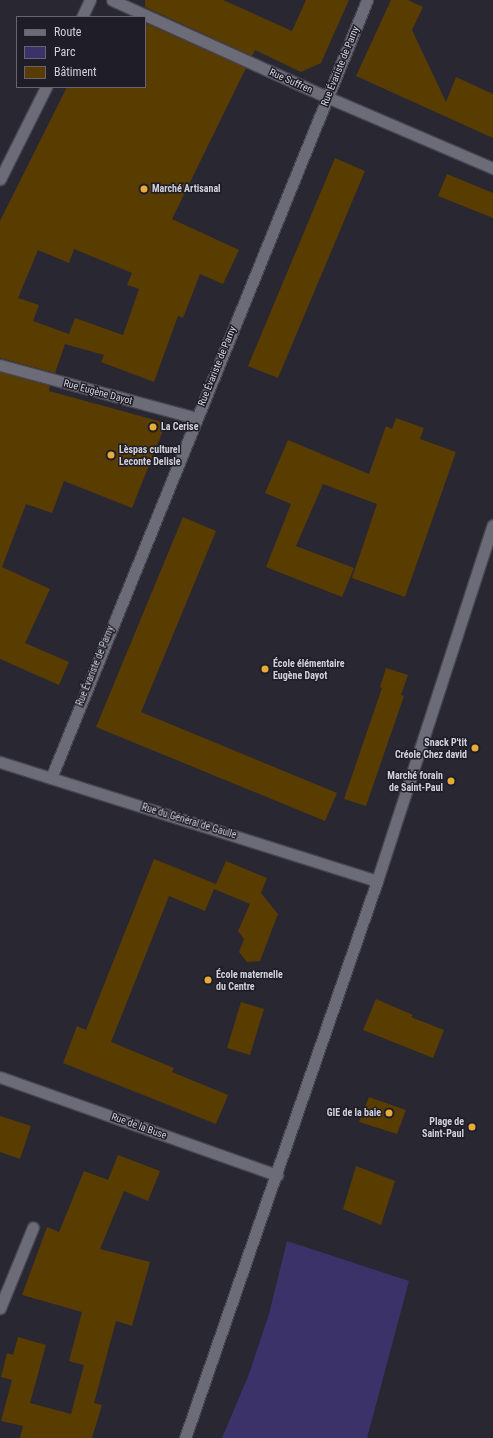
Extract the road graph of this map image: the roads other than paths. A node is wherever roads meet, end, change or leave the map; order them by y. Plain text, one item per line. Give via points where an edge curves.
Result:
1 (90, 0) edge
2 (112, 0) edge
3 (367, 0) edge
4 (82, 16) edge
5 (46, 88) edge
6 (327, 97) junction
7 (493, 168) edge
8 (0, 179) edge
9 (0, 365) edge
10 (196, 418) junction
11 (493, 525) edge
12 (0, 762) edge
13 (51, 778) junction
14 (377, 881) junction
15 (0, 1077) edge
16 (277, 1175) junction
17 (32, 1227) dead end
18 (0, 1308) edge
19 (185, 1438) edge

1 - 4 street
2 - 6 street, Rue Suffren
3 - 6 street, Rue Évariste de Parny
5 - 8 street
6 - 7 street, Rue Suffren
6 - 10 street, Rue Évariste de Parny
9 - 10 street, Rue Eugène Dayot
10 - 13 street, Rue Évariste de Parny
11 - 14 street
12 - 13 street, Rue du Général de Gaulle
13 - 14 street, Rue du Général de Gaulle
14 - 16 street
15 - 16 street, Rue de la Buse
16 - 19 street
17 - 18 street

